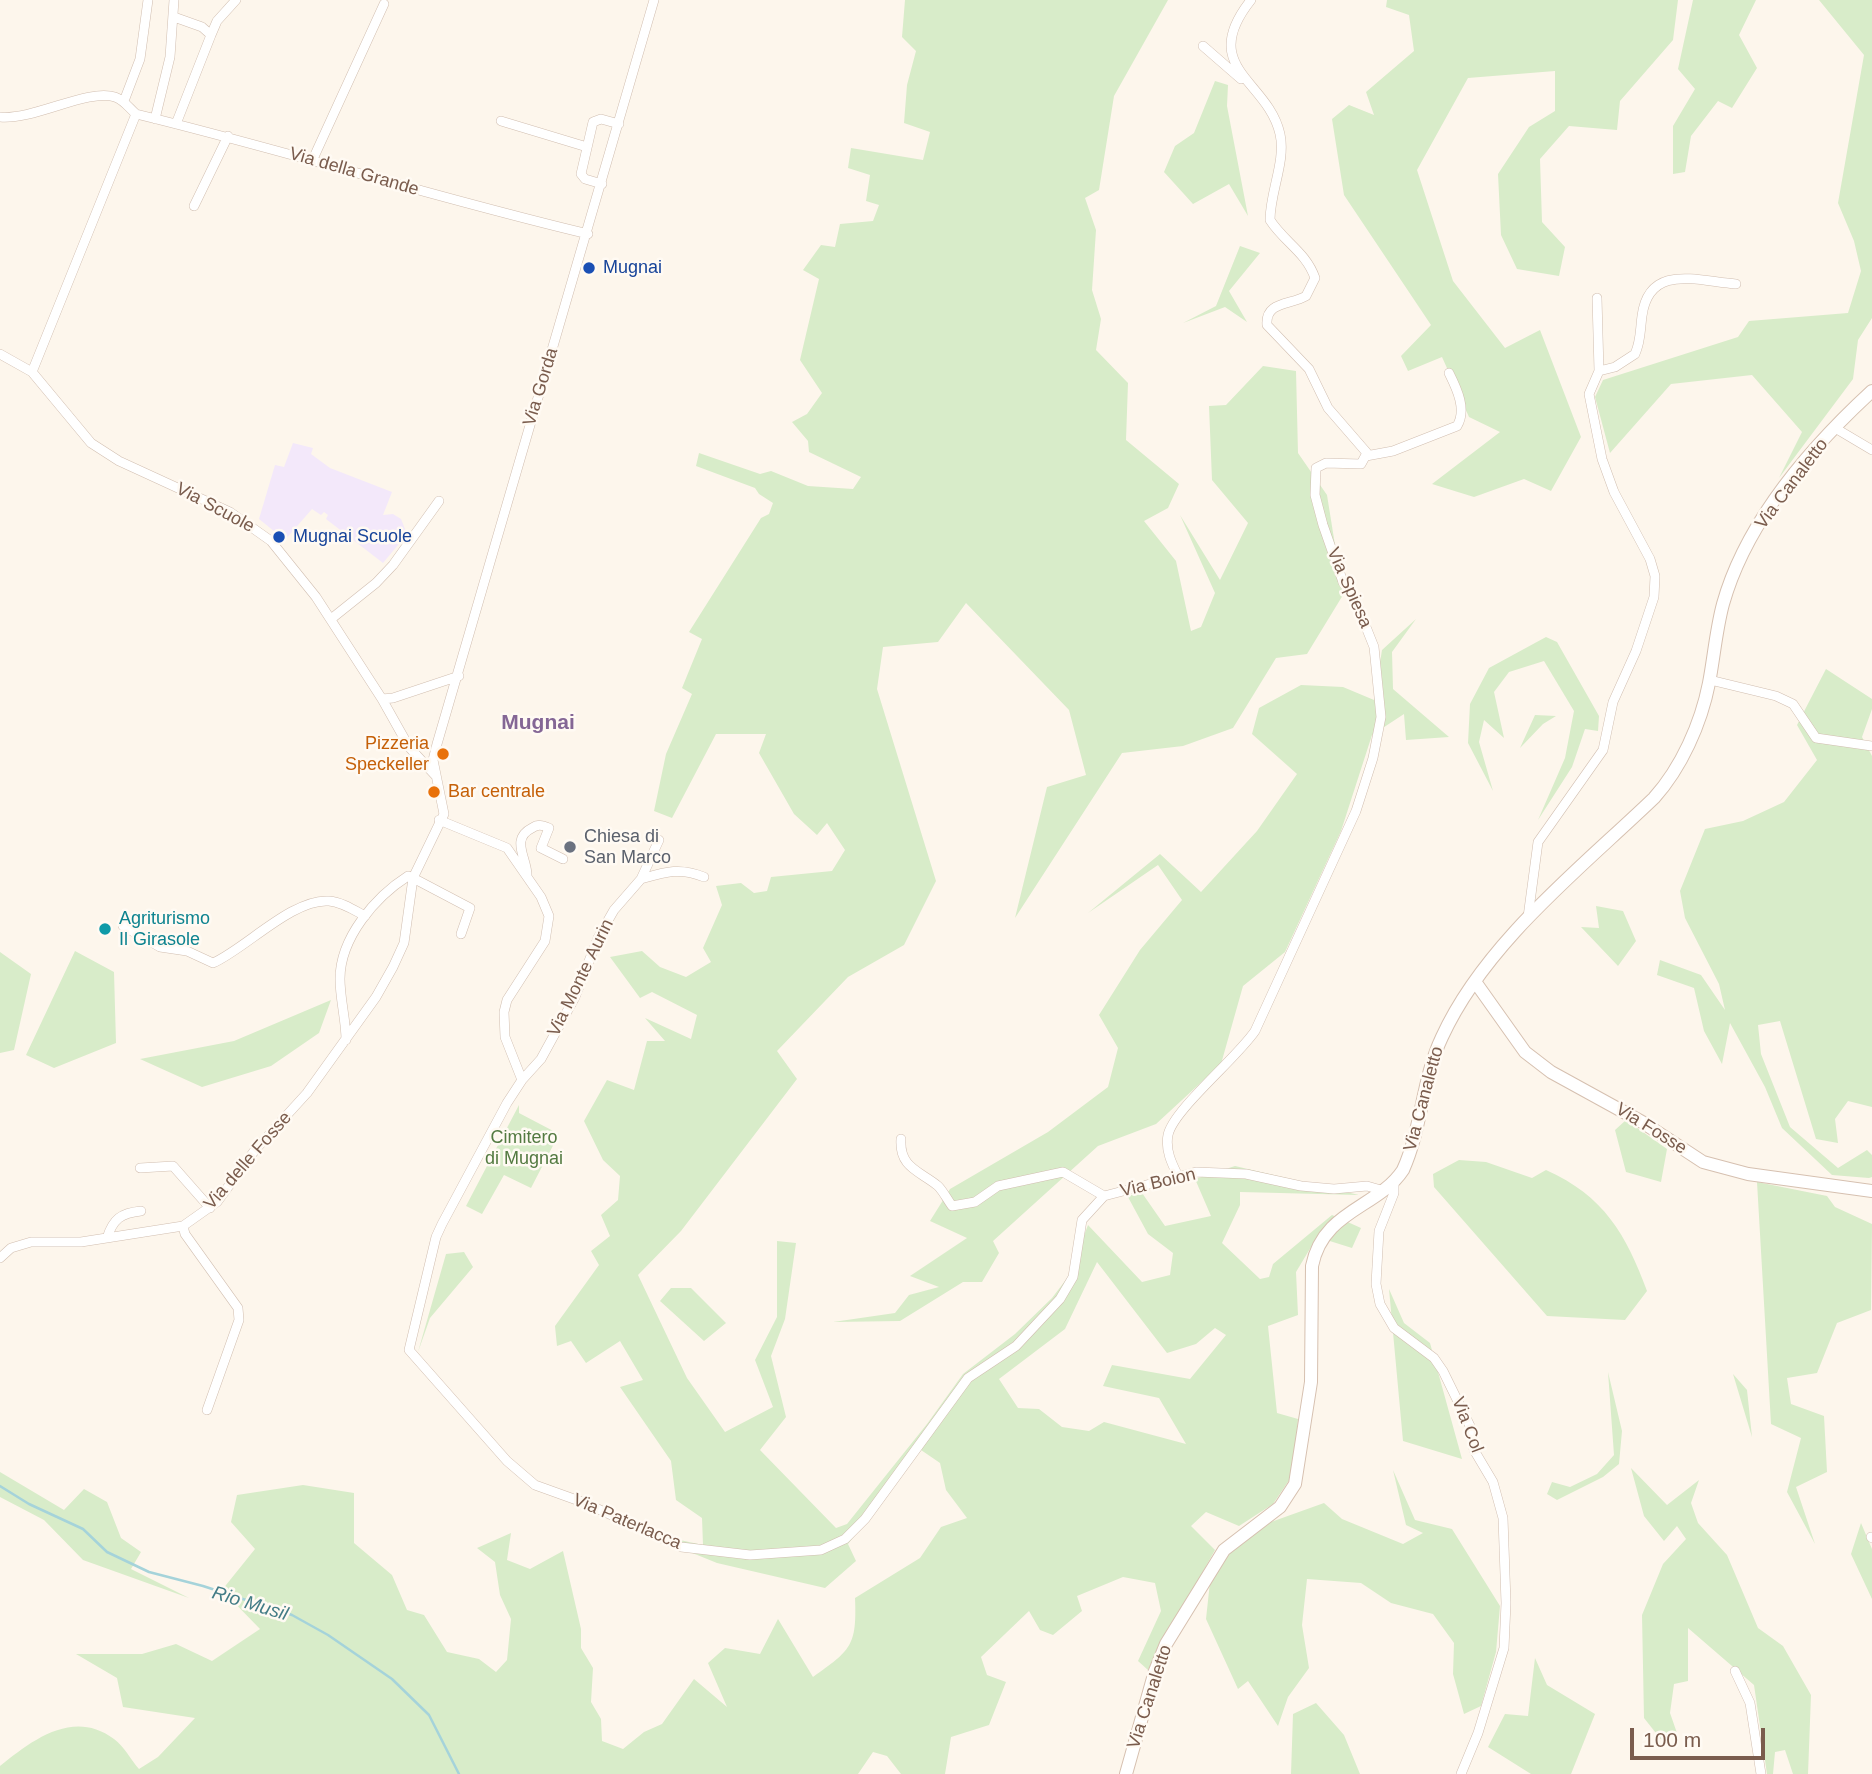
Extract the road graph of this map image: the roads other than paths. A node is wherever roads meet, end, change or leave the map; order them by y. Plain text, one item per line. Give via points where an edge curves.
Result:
1 (148, 0) edge
2 (174, 0) edge
3 (236, 0) edge
4 (654, 0) edge
5 (1251, 0) edge
6 (384, 4) dead end
7 (174, 17) junction
8 (211, 35) junction
9 (1203, 46) dead end
10 (1251, 88) junction
11 (124, 101) junction
12 (136, 114) junction
13 (0, 117) edge
14 (155, 119) junction
15 (501, 121) dead end
16 (176, 124) junction
17 (619, 124) junction
18 (228, 136) junction
19 (587, 147) junction
20 (313, 159) junction
21 (602, 184) junction
22 (194, 206) dead end
23 (588, 234) junction
24 (1735, 284) dead end
25 (1597, 298) dead end
26 (0, 354) edge
27 (1599, 371) junction
28 (32, 372) junction
29 (1449, 373) dead end
30 (1872, 391) edge
31 (1835, 428) junction
32 (1872, 450) edge
33 (1366, 456) junction
34 (439, 501) dead end
35 (331, 620) junction
36 (459, 677) junction
37 (1710, 680) junction
38 (382, 699) junction
39 (1872, 746) edge
40 (435, 775) junction
41 (439, 820) junction
42 (659, 840) dead end
43 (563, 859) dead end
44 (527, 876) junction
45 (704, 877) dead end
46 (413, 878) junction
47 (641, 879) junction
48 (365, 916) junction
49 (1528, 919) junction
50 (123, 926) dead end
51 (460, 934) dead end
52 (1476, 983) junction
53 (346, 1040) junction
54 (522, 1080) junction
55 (901, 1139) dead end
56 (140, 1168) dead end
57 (1178, 1177) junction
58 (1394, 1180) junction
59 (1381, 1189) junction
60 (1872, 1191) edge
61 (1104, 1196) junction
62 (210, 1208) junction
63 (141, 1211) dead end
64 (442, 1224) joint
65 (183, 1226) junction
66 (107, 1238) junction
67 (0, 1258) edge
68 (207, 1410) dead end
69 (1735, 1671) dead end
70 (1126, 1774) edge
71 (1461, 1774) edge
72 (1761, 1774) edge

1 - 11 street via 141,59
2 - 7 street
3 - 8 street
4 - 17 street, Via Gorda
5 - 10 street via 1232,36 1231,52
6 - 20 street
7 - 8 street
7 - 14 street
8 - 16 street
9 - 10 street
10 - 33 street via 1276,121 1281,137 1270,220 1305,257 1315,278 1306,296 1271,309 1267,325 1309,369 1328,408 1356,437
11 - 12 street
11 - 13 street via 100,94 44,111
12 - 14 street, Via della Grande
12 - 28 street
14 - 16 street, Via della Grande
15 - 19 street
16 - 18 street, Via della Grande
17 - 19 street via 595,120
17 - 21 street, Via Gorda
18 - 20 street, Via della Grande
18 - 22 street
19 - 21 street via 581,174
20 - 23 street, Via della Grande via 486,210
21 - 23 street, Via Gorda
23 - 36 street, Via Gorda
24 - 27 street via 1664,280 1646,297 1635,354 1615,368
25 - 27 street
26 - 28 street, Via Scuole
27 - 49 street via 1589,394 1602,459 1650,559 1654,597 1613,702 1602,750 1538,842
28 - 35 street, Via Scuole via 91,443 119,461 230,512 271,541
29 - 33 street via 1460,400 1457,426 1393,451
30 - 31 street, Via Canaletto
31 - 32 street
31 - 37 street, Via Canaletto via 1767,513 1746,549 1723,604
33 - 57 street, Via Spiesa via 1361,464 1326,463 1317,468 1315,477 1323,525 1343,582 1374,647 1381,717 1373,758 1356,811 1255,1031 1236,1058 1171,1124 1168,1150
34 - 35 street via 393,565
35 - 38 street, Via Scuole
36 - 38 street
36 - 40 street, Via Gorda via 433,760
37 - 39 street via 1776,696 1793,705 1816,738
37 - 49 street, Via Canaletto via 1667,783
38 - 40 street, Via Scuole via 409,747
40 - 41 street via 444,814
41 - 44 street via 507,848
41 - 46 street, Via delle Fosse
42 - 47 street, Via Monte Aurin
43 - 44 street via 541,848 549,828 531,828 520,845
44 - 54 street via 549,916 545,941 504,1012 505,1037
45 - 47 street via 672,870
46 - 48 street via 408,876 379,897
46 - 51 street via 470,908
46 - 53 street, Via delle Fosse via 404,943 376,997
47 - 54 street, Via Monte Aurin via 614,910 575,997 541,1059
48 - 50 street via 329,901 305,906 213,963 187,951 160,947
48 - 53 street via 340,978
49 - 52 street, Via Canaletto via 1499,949
52 - 58 street, Via Canaletto via 1440,1041 1409,1155
52 - 60 street, Via Fosse via 1525,1052 1703,1162 1748,1174
53 - 62 street, Via delle Fosse
54 - 64 street, Via Monte Aurin
55 - 61 street, Via Boion via 900,1151 910,1169 939,1187 952,1206 975,1202 998,1186 1063,1172
56 - 62 street via 173,1166
57 - 59 street, Via Boion via 1196,1172 1246,1174 1300,1186
57 - 61 street, Via Boion
58 - 59 street, Via Canaletto
58 - 71 street, Via Col via 1394,1193 1379,1231 1376,1284 1380,1304 1394,1328 1434,1358 1443,1371 1470,1426 1474,1450 1493,1482 1503,1518 1504,1648
59 - 70 street, Via Canaletto via 1338,1221 1313,1259 1311,1382 1292,1491 1280,1507 1224,1550 1166,1644
61 - 64 street, Via Paterlacca via 1082,1220 1073,1277 1060,1299 1016,1346 968,1378 886,1494 845,1539 821,1550 750,1555 681,1547 535,1485 507,1461 409,1350
62 - 65 street, Via delle Fosse
63 - 66 street via 118,1218
65 - 66 street, Via delle Fosse
65 - 68 street via 238,1308 239,1320
66 - 67 street, Via delle Fosse via 31,1242 11,1248
69 - 72 street via 1750,1703

